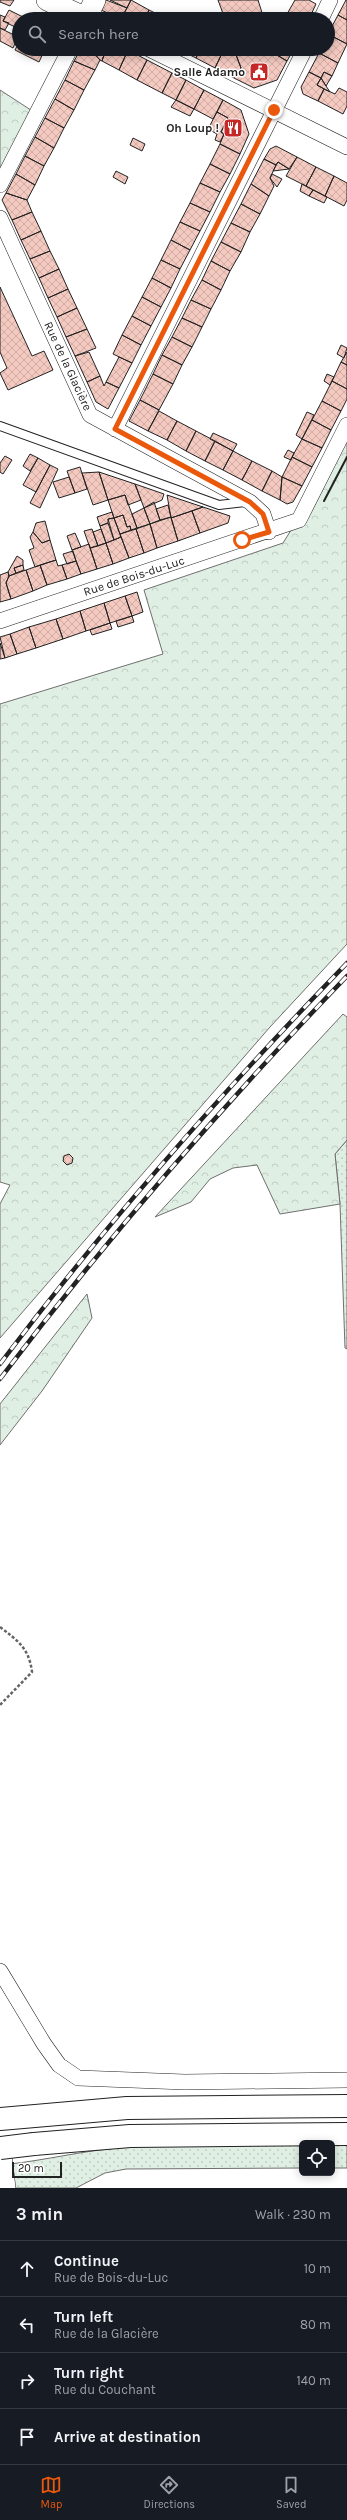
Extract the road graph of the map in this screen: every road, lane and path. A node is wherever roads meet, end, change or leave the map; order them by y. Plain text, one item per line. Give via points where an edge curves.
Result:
1 (47, 0) edge
2 (330, 0) edge
3 (82, 12) edge
4 (324, 12) edge
5 (66, 56) edge
6 (163, 56) edge
7 (301, 56) edge
8 (274, 110) junction
9 (347, 147) edge
10 (0, 186) edge
11 (0, 218) edge
12 (347, 425) edge
13 (0, 426) edge
14 (115, 429) junction
15 (250, 502) junction
16 (269, 532) junction
17 (0, 621) edge
18 (0, 1627) edge
19 (0, 1705) edge
20 (0, 1971) edge
21 (347, 2080) edge
22 (347, 2106) edge
23 (0, 2119) edge
24 (347, 2134) edge
25 (0, 2147) edge
26 (5, 2188) edge

1 - 3 street
2 - 4 street
5 - 10 street
6 - 8 street
7 - 8 street
8 - 9 street
8 - 14 street
11 - 14 street, Rue de la Glacière via 90,415
12 - 16 street, Rue de Bois-du-Luc via 299,520
13 - 15 lane via 219,504
14 - 15 street, Rue de la Glacière
15 - 16 street, Rue de la Glacière via 263,514
16 - 17 street, Rue de Bois-du-Luc
18 - 19 path via 19,1641 30,1656 32,1672
20 - 21 street via 59,2065 78,2078 185,2082
22 - 23 highway via 126,2108
24 - 25 highway, bridge via 130,2136
25 - 26 street

